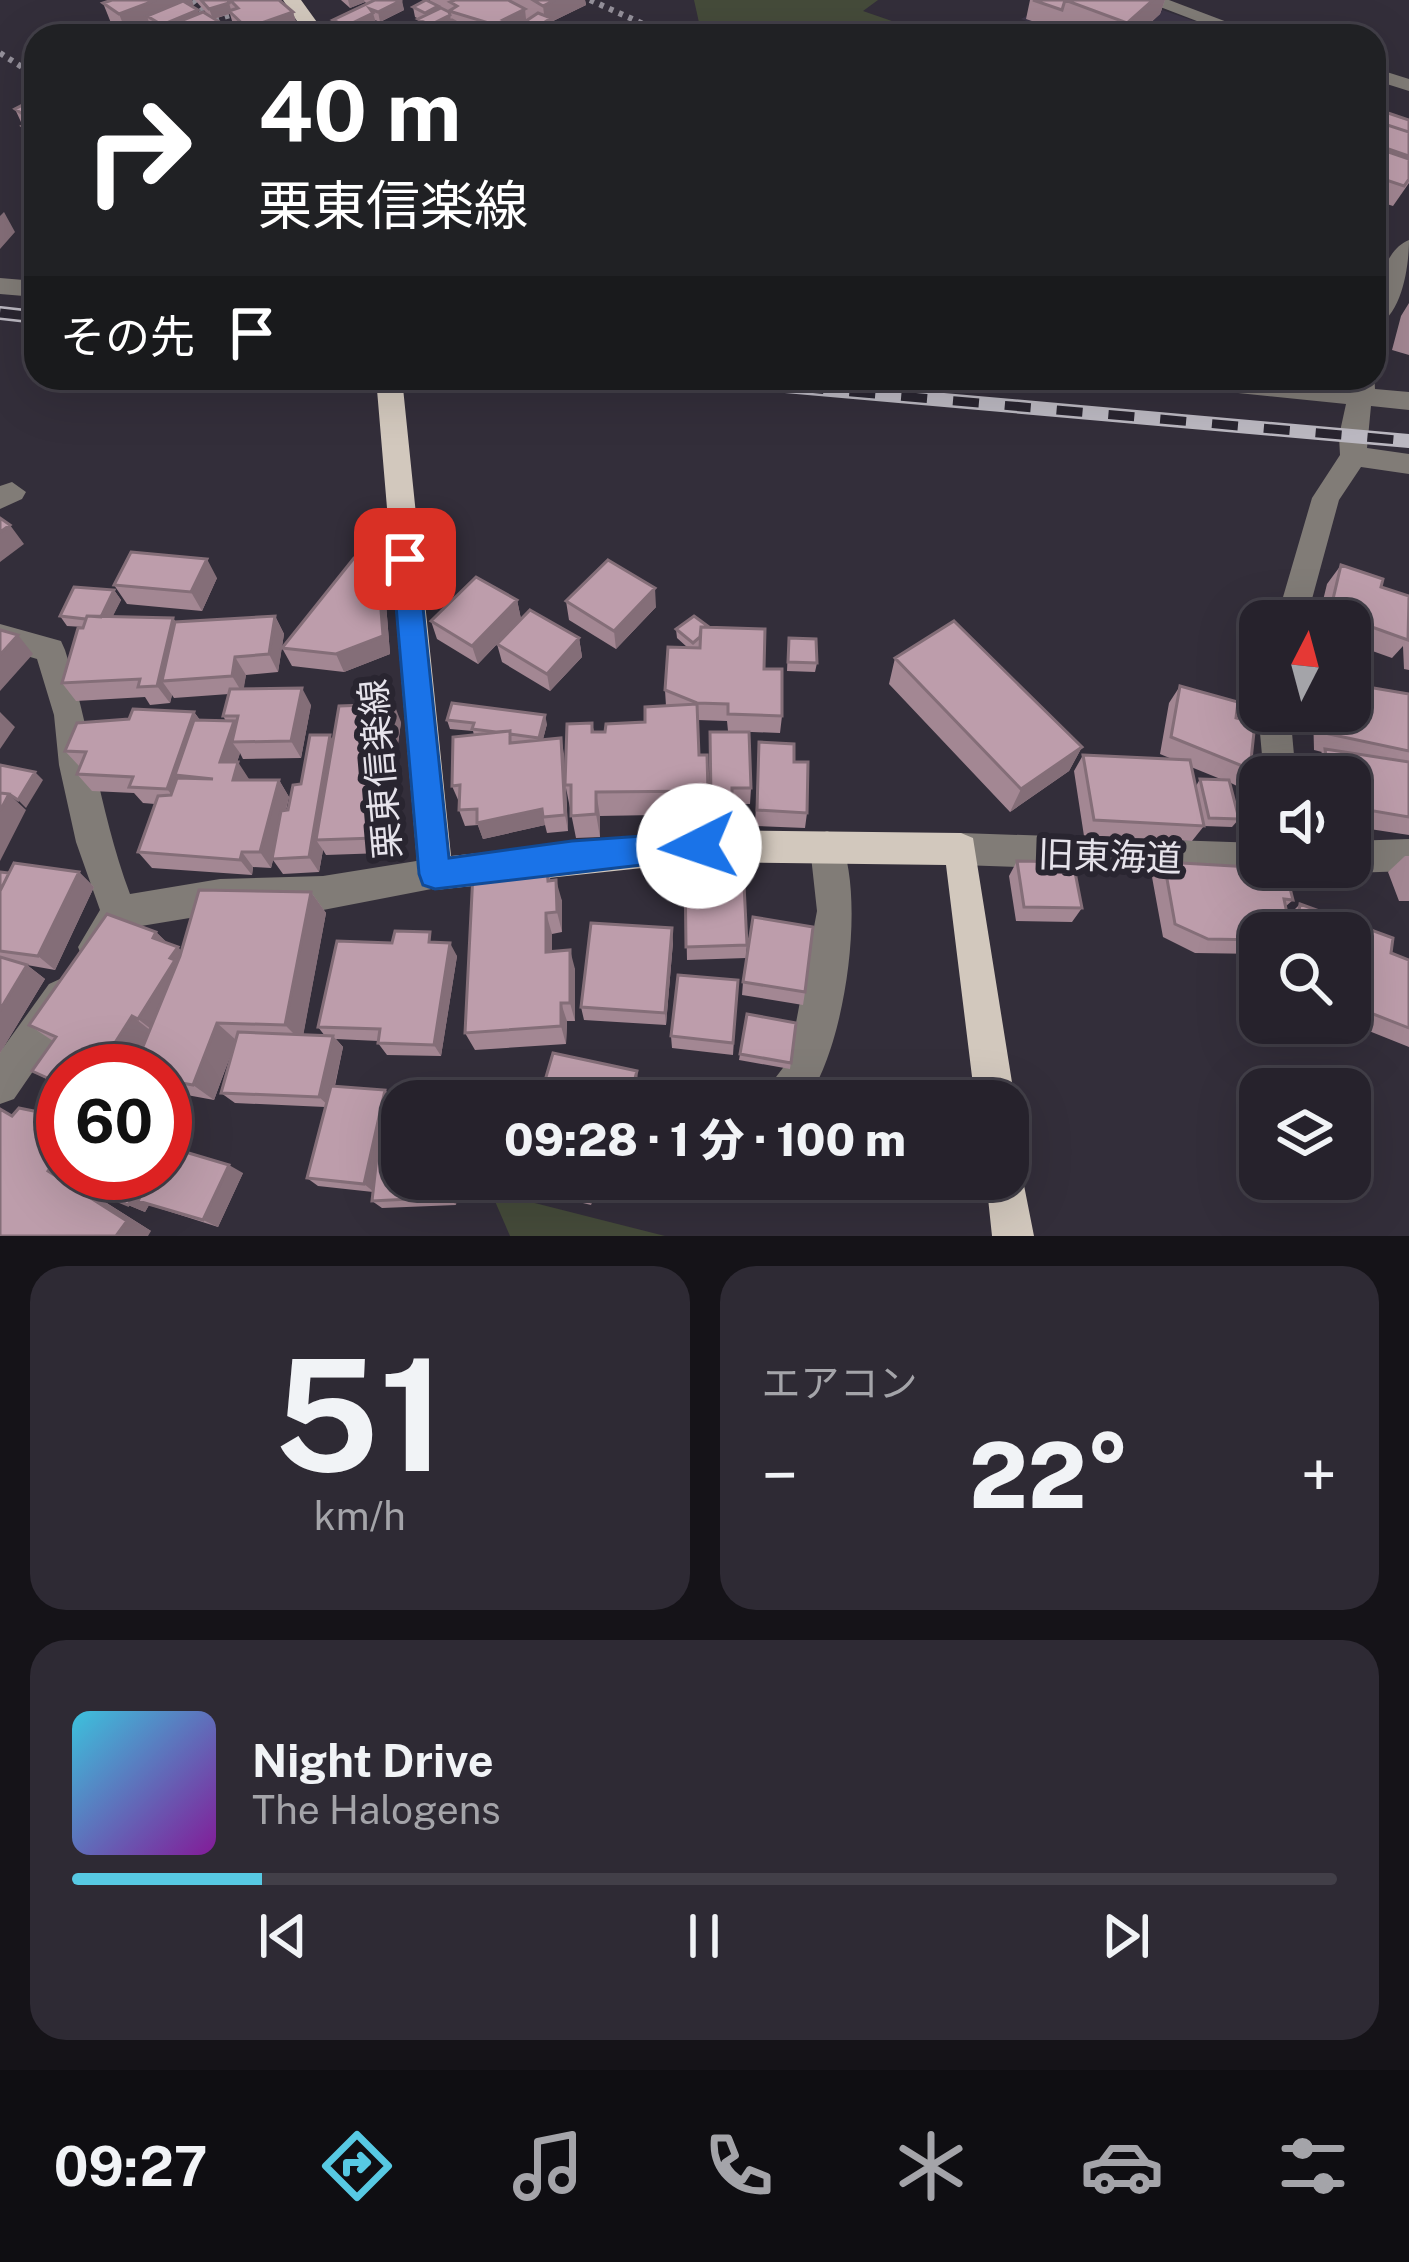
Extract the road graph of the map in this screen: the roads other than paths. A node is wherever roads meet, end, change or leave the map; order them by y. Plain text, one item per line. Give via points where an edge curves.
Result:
1 (1151, 0) edge
2 (1220, 24) edge
3 (1409, 248) edge
4 (1386, 295) edge
5 (389, 390) edge
6 (1361, 390) edge
7 (1375, 390) edge
8 (1409, 401) edge
9 (1354, 456) junction
10 (1409, 464) edge
11 (1297, 600) edge
12 (0, 636) edge
13 (827, 847) junction
14 (961, 849) junction
15 (1409, 855) edge
16 (1371, 856) edge
17 (1239, 859) edge
18 (435, 874) junction
19 (119, 913) junction
20 (798, 1080) edge
21 (992, 1080) edge
22 (0, 1085) edge
23 (1009, 1200) edge
24 (1013, 1236) edge

1 - 2 street
3 - 4 street
5 - 18 main road, 栗東信楽線
6 - 9 street
7 - 8 street
9 - 10 street
9 - 11 street via 1325,498
12 - 19 street via 50,650 93,842
13 - 14 main road, 栗東信楽線
13 - 18 main road, 栗東信楽線 via 699,846
13 - 20 street via 835,911 817,1029
14 - 17 street, 旧東海道
14 - 21 main road
15 - 16 street
18 - 19 street
19 - 22 street
23 - 24 main road

